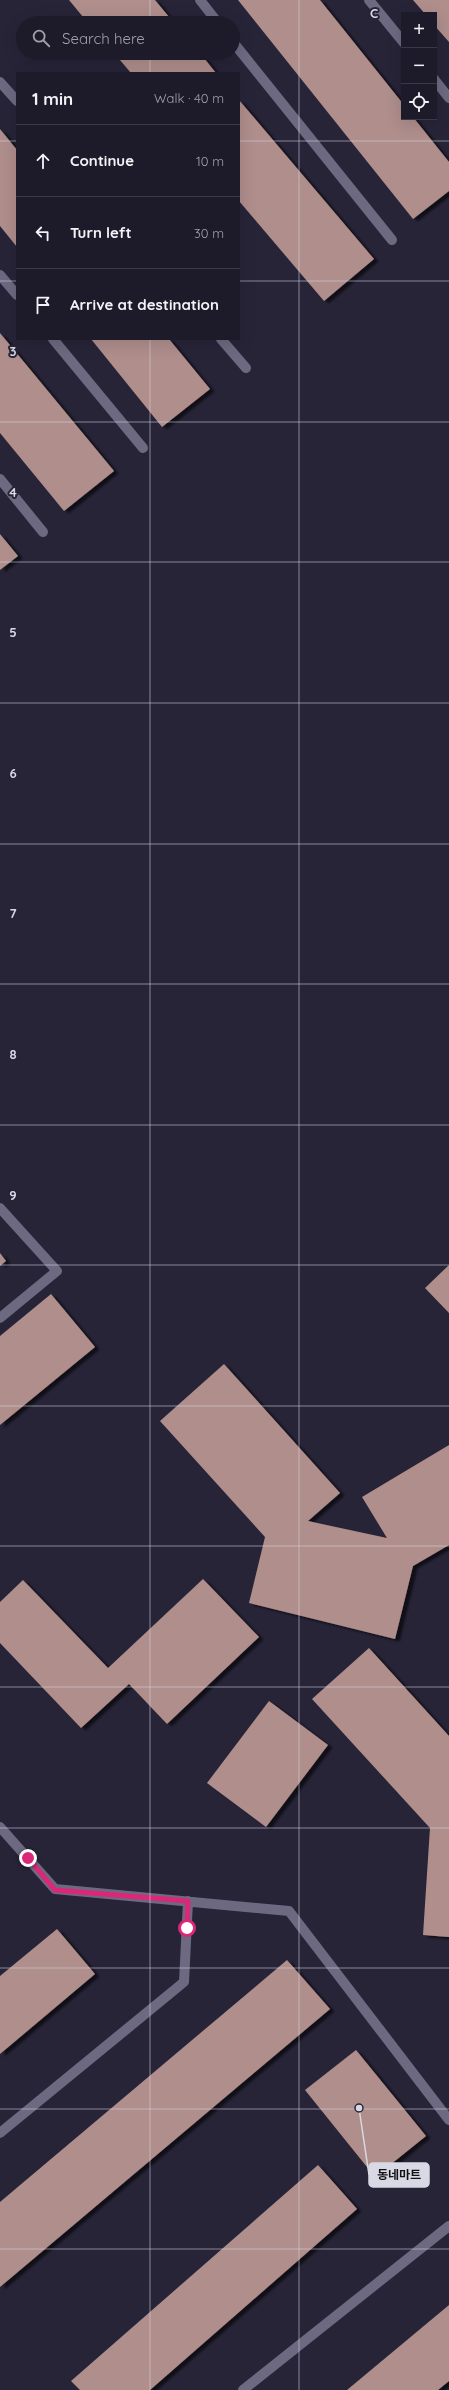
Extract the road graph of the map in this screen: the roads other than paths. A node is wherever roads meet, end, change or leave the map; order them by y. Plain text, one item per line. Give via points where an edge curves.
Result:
1 (200, 0) edge
2 (369, 0) edge
3 (213, 16) edge
4 (401, 38) edge
5 (240, 51) edge
6 (0, 82) edge
7 (437, 83) edge
8 (449, 98) edge
9 (16, 100) edge
10 (392, 240) dead end
11 (0, 275) edge
12 (16, 294) edge
13 (54, 340) edge
14 (222, 340) edge
15 (246, 368) dead end
16 (143, 448) dead end
17 (0, 479) edge
18 (43, 532) dead end
19 (0, 1208) edge
20 (0, 1318) edge
21 (0, 1827) edge
22 (188, 1901) junction
23 (449, 2120) edge
24 (0, 2133) edge
25 (449, 2226) edge
26 (243, 2390) edge

1 - 3 lane
2 - 4 lane
5 - 10 lane
6 - 9 lane
7 - 8 lane
11 - 12 lane
13 - 16 lane
14 - 15 lane
17 - 18 lane
19 - 20 lane via 57,1271
21 - 22 lane via 55,1890
22 - 23 lane via 289,1911
22 - 24 lane via 184,1982
25 - 26 lane

